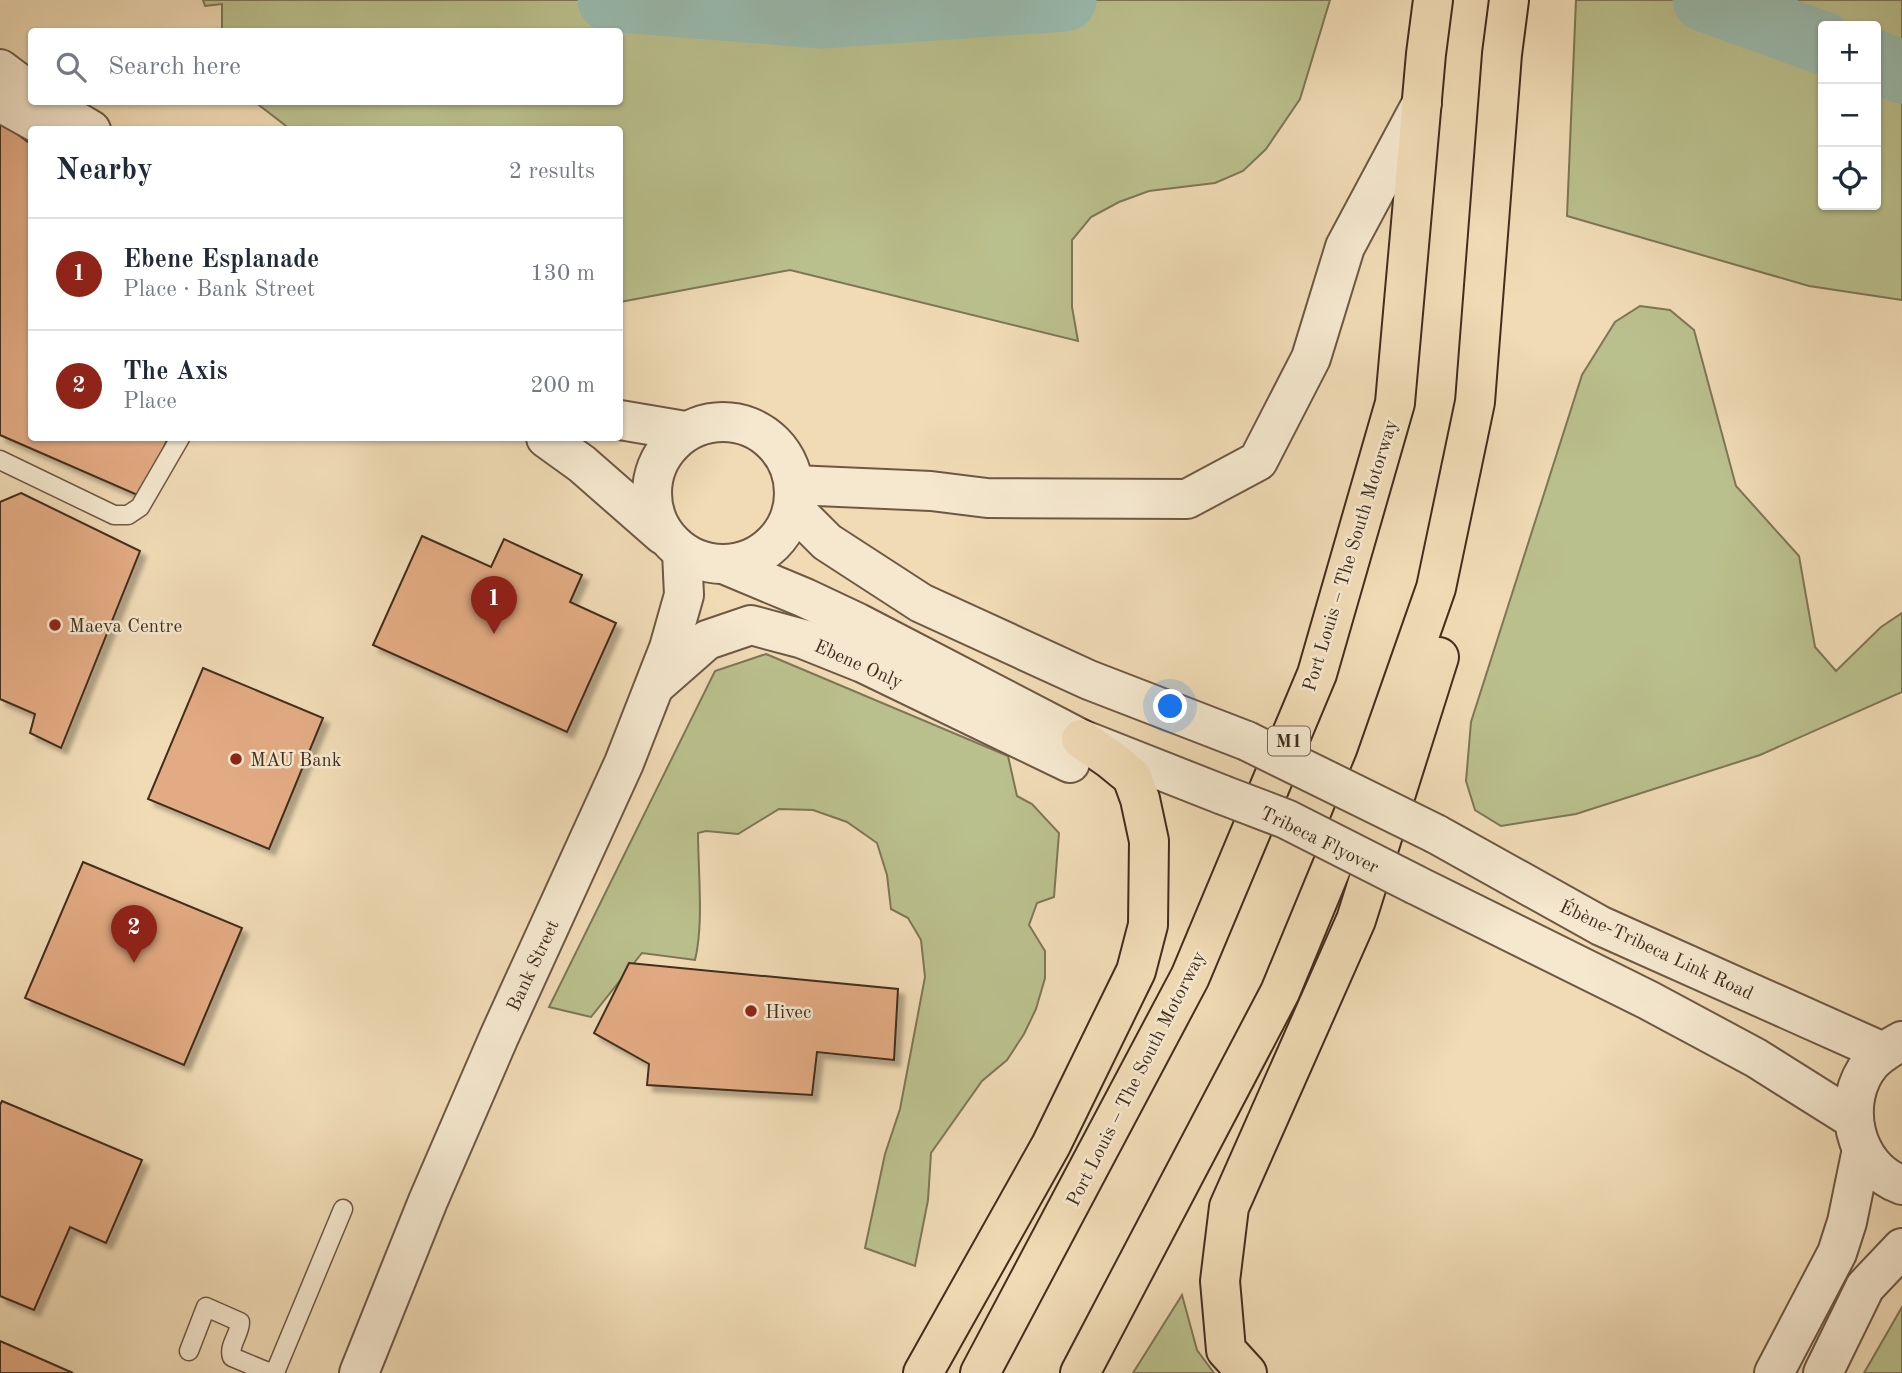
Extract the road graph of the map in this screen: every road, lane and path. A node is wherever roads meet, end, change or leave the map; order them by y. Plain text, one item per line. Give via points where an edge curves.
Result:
1 (1433, 0) edge
2 (1509, 0) edge
3 (0, 72) edge
4 (1422, 103) junction
5 (24, 108) edge
6 (79, 126) edge
7 (1475, 402) junction
8 (623, 421) edge
9 (685, 431) junction
10 (178, 441) edge
11 (550, 441) edge
12 (0, 460) edge
13 (794, 496) junction
14 (673, 544) junction
15 (722, 564) junction
16 (653, 688) junction
17 (1075, 751) junction
18 (1892, 1046) edge
19 (1858, 1134) junction
20 (1902, 1185) edge
21 (343, 1209) dead end
22 (1902, 1248) edge
23 (189, 1351) dead end
24 (359, 1373) edge
25 (923, 1373) edge
26 (980, 1373) edge
27 (1080, 1373) edge
28 (1247, 1373) edge
29 (1774, 1373) edge
30 (1823, 1373) edge

1 - 4 highway, Port Louis – The South Motorway / M1
2 - 7 highway
3 - 5 street
4 - 13 street via 1345,247 1311,358 1258,461 1187,499 987,498 931,491
4 - 26 highway, Port Louis – The South Motorway / M1 via 1395,403 1317,674 1190,977
5 - 6 street
7 - 27 highway via 1436,589 1375,762 1280,992
7 - 28 highway via 1439,657 1356,920 1229,1207 1220,1281 1226,1350
8 - 9 street
9 - 13 street via 708,423 732,422 755,429 774,442 788,462
9 - 14 street via 667,447 655,468 650,491 654,514
10 - 12 lane via 141,507 128,514 114,514
11 - 14 street
13 - 15 street via 785,530 769,547 749,560
13 - 18 street, Ébène-Tribeca Link Road, bridge via 827,542 921,603 1089,680 1247,741 1436,834 1601,926
14 - 15 street via 703,562
14 - 16 street, Bank Street via 684,595
15 - 16 street via 695,602
15 - 17 street via 858,623
16 - 17 street, Ebene Only via 707,640 751,625 803,639
16 - 24 street, Bank Street via 624,763 450,1150
17 - 19 street, Tribeca Flyover, bridge via 1223,795 1286,819 1756,1058
17 - 25 highway via 1110,759 1132,777 1148,832 1148,925 1136,971 1051,1144
18 - 19 street via 1871,1063 1860,1080 1854,1099
19 - 20 street via 1876,1168
19 - 29 street via 1847,1223 1837,1253
21 - 23 lane via 276,1370 268,1372 235,1359 230,1351 240,1322 206,1307
22 - 30 street via 1865,1287

